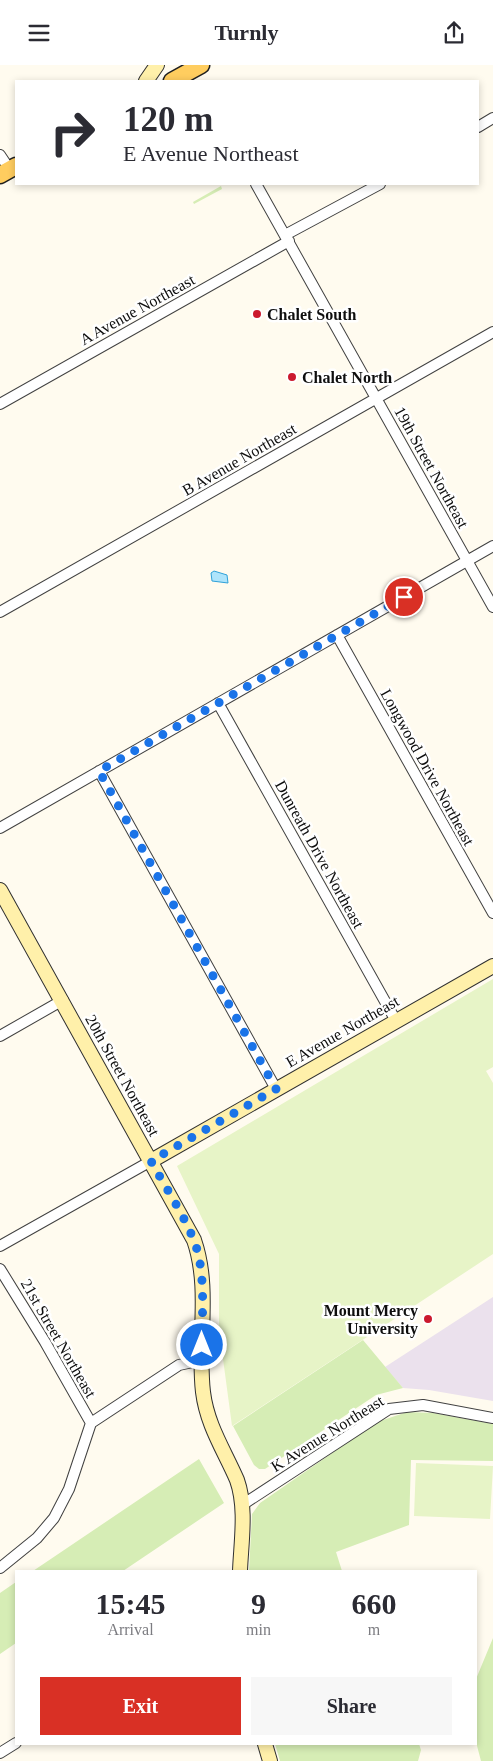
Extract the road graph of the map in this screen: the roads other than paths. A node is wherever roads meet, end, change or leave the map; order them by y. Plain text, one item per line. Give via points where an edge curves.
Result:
1 (157, 65) edge
2 (195, 70) edge
3 (147, 80) edge
4 (174, 80) edge
5 (493, 118) edge
6 (479, 126) edge
7 (0, 155) edge
8 (9, 170) edge
9 (257, 185) edge
10 (378, 185) edge
11 (287, 238) junction
12 (493, 332) edge
13 (377, 397) junction
14 (0, 404) edge
15 (493, 546) edge
16 (466, 561) junction
17 (493, 607) edge
18 (0, 612) edge
19 (337, 635) junction
20 (218, 703) junction
21 (99, 771) junction
22 (0, 828) edge
23 (0, 890) edge
24 (493, 913) edge
25 (493, 967) edge
26 (63, 1001) junction
27 (396, 1021) junction
28 (0, 1036) edge
29 (276, 1089) junction
30 (151, 1161) junction
31 (0, 1246) edge
32 (0, 1269) edge
33 (202, 1360) junction
34 (493, 1418) edge
35 (90, 1423) junction
36 (242, 1505) junction
37 (0, 1567) edge
38 (240, 1570) edge
39 (15, 1744) edge
40 (265, 1745) edge
41 (0, 1753) edge
42 (270, 1761) edge

1 - 3 street
2 - 4 main road
5 - 6 street
7 - 8 street
9 - 11 street, 19th Street Northeast
10 - 11 street, A Avenue Northeast
11 - 13 street, 19th Street Northeast
11 - 14 street, A Avenue Northeast
12 - 13 street, B Avenue Northeast
13 - 16 street, 19th Street Northeast
13 - 18 street, B Avenue Northeast
15 - 16 street
16 - 17 street, 19th Street Northeast
16 - 19 street
19 - 20 street
19 - 24 street, Longwood Drive Northeast
20 - 21 street
20 - 27 street, Dunreath Drive Northeast
21 - 22 street
21 - 29 street
23 - 26 street, 20th Street Northeast
25 - 27 street, E Avenue Northeast
26 - 28 street
26 - 30 street, 20th Street Northeast
27 - 29 street, E Avenue Northeast
29 - 30 street, E Avenue Northeast
30 - 31 street, E Avenue Northeast
30 - 33 street, 20th Street Northeast via 198,1253 203,1281
32 - 35 street, 21st Street Northeast
33 - 35 street via 179,1365
33 - 36 street, 20th Street Northeast via 208,1416 237,1481
34 - 36 street, K Avenue Northeast via 423,1405 389,1409
35 - 37 street via 69,1489 54,1518 37,1538
36 - 38 street, 20th Street Northeast
39 - 41 street
40 - 42 street

